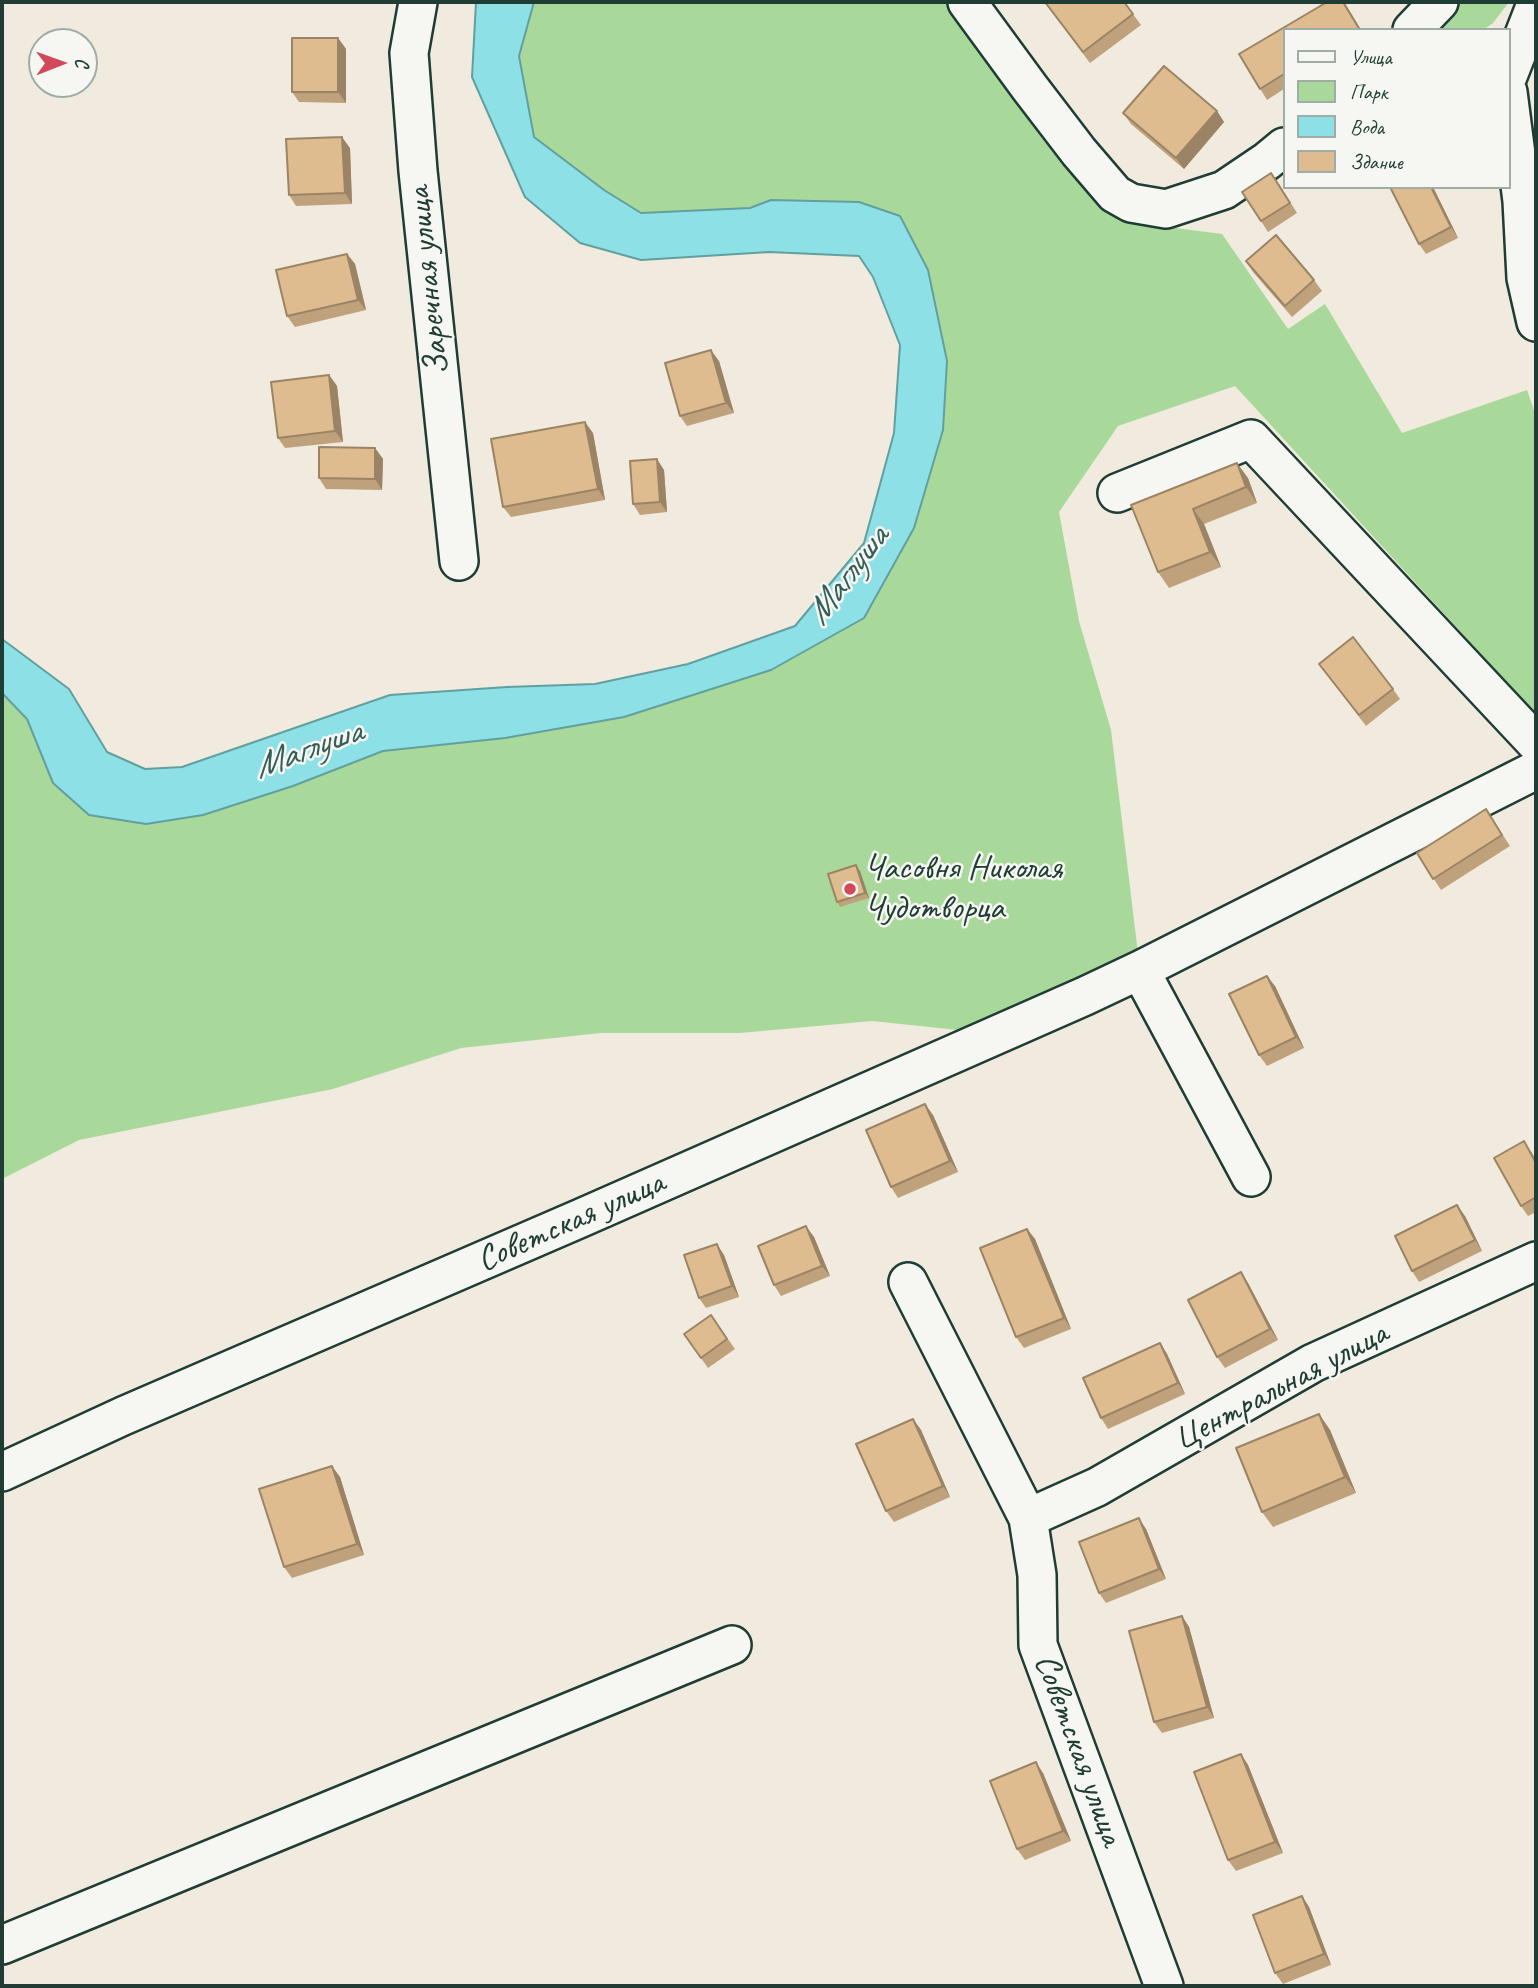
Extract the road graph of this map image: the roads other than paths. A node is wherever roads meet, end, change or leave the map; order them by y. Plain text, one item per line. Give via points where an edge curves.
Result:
1 (418, 2) edge
2 (967, 2) edge
3 (1439, 2) edge
4 (1536, 4) edge
5 (1414, 28) edge
6 (1510, 71) edge
7 (1510, 108) edge
8 (1282, 149) edge
9 (1536, 322) edge
10 (1117, 493) dead end
11 (458, 561) dead end
12 (1536, 743) edge
13 (1536, 769) edge
14 (1140, 970) junction
15 (1251, 1177) dead end
16 (1536, 1261) edge
17 (908, 1282) dead end
18 (2, 1472) edge
19 (1028, 1518) junction
20 (732, 1645) dead end
21 (2, 1945) edge
22 (1164, 1986) edge

1 - 11 street, Заречная улица via 409,52
2 - 8 street via 1079,152 1115,194 1131,204 1166,209 1224,190
3 - 5 street
4 - 6 street
7 - 9 street via 1527,278
10 - 12 street via 1251,439
13 - 14 street
14 - 15 street
14 - 18 street, Советская улица
16 - 19 street, Центральная улица via 1313,1363 1097,1487
17 - 19 street, Советская улица
19 - 22 street, Советская улица via 1037,1575 1038,1645
20 - 21 street

